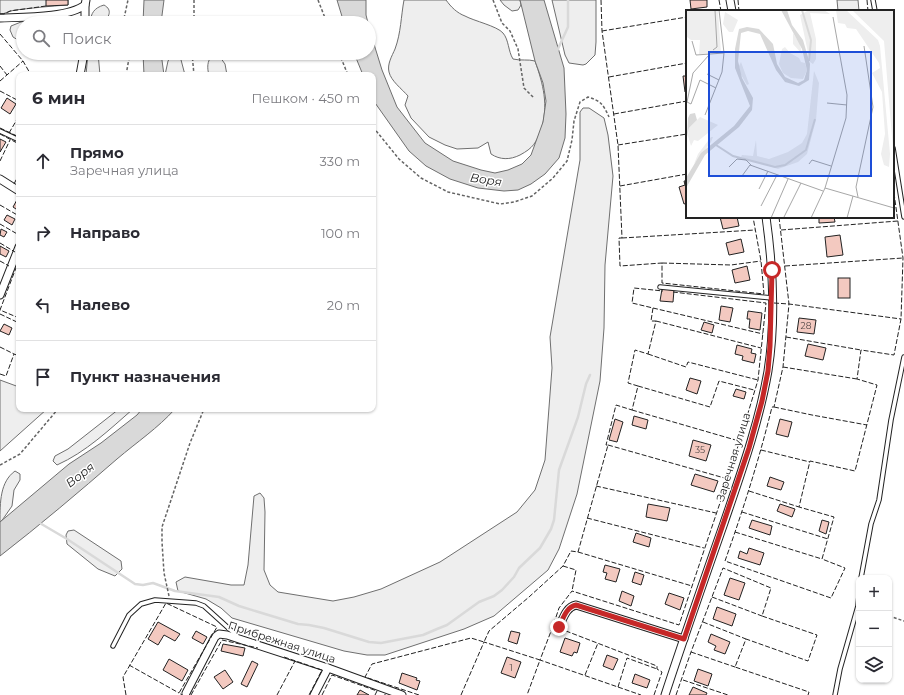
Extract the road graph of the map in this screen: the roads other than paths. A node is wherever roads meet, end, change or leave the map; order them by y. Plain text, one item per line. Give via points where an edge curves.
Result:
1 (730, 0) edge
2 (873, 0) edge
3 (85, 3) edge
4 (732, 10) edge
5 (875, 10) edge
6 (28, 16) edge
7 (85, 16) edge
8 (16, 17) edge
9 (0, 18) edge
10 (83, 60) edge
11 (81, 72) edge
12 (0, 131) edge
13 (16, 139) edge
14 (894, 154) edge
15 (0, 179) edge
16 (16, 189) edge
17 (904, 217) edge
18 (766, 218) edge
19 (16, 255) edge
20 (660, 287) dead end
21 (0, 295) edge
22 (772, 298) junction
23 (904, 357) edge
24 (862, 575) edge
25 (857, 611) edge
26 (559, 627) dead end
27 (237, 638) junction
28 (684, 639) junction
29 (113, 646) dead end
30 (328, 668) junction
31 (382, 688) junction
32 (186, 693) dead end
33 (314, 695) edge
34 (378, 695) edge
35 (402, 695) edge
36 (665, 695) edge
37 (835, 695) edge

1 - 4 street
2 - 5 lane
3 - 6 street via 79,10
3 - 7 street
8 - 9 street
10 - 11 street
12 - 13 lane
14 - 17 lane
15 - 16 street
18 - 22 street, Заречная улица
19 - 21 street
20 - 22 lane
22 - 28 street, Заречная улица via 770,352 762,401 749,448
23 - 24 lane via 879,500 871,524
25 - 37 lane
26 - 28 street via 567,611 576,605
27 - 29 lane via 204,606 155,600 141,604 129,615
27 - 30 street, Прибрежная улица
27 - 32 street, Прибрежная улица via 219,634 215,637
28 - 36 street, Заречная улица
30 - 31 street, Прибрежная улица
30 - 33 street
31 - 34 street
31 - 35 street, Прибрежная улица

